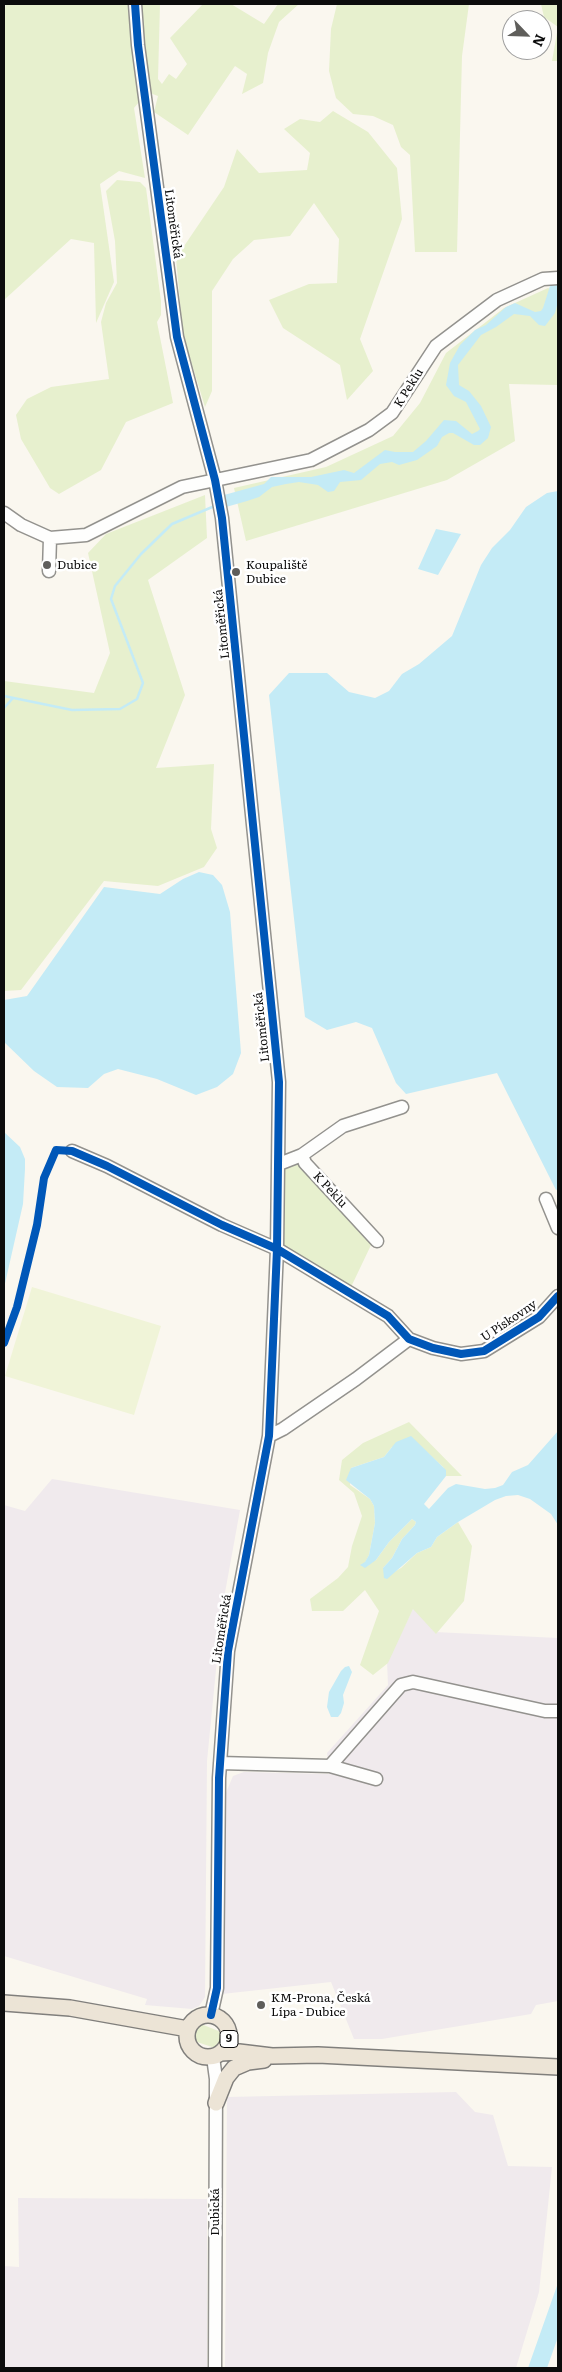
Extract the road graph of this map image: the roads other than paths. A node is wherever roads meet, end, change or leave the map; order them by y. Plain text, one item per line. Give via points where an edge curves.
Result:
1 (135, 4) edge
2 (558, 278) edge
3 (217, 485) junction
4 (4, 513) edge
5 (50, 538) junction
6 (49, 571) dead end
7 (402, 1107) dead end
8 (72, 1151) dead end
9 (302, 1155) junction
10 (279, 1164) junction
11 (546, 1199) dead end
12 (558, 1228) edge
13 (377, 1241) dead end
14 (277, 1249) junction
15 (558, 1296) edge
16 (409, 1339) junction
17 (268, 1436) junction
18 (558, 1711) edge
19 (220, 1763) junction
20 (330, 1766) junction
21 (376, 1778) dead end
22 (5, 2003) edge
23 (211, 2015) junction
24 (188, 2029) junction
25 (229, 2034) junction
26 (217, 2055) junction
27 (318, 2056) junction
28 (558, 2067) edge
29 (216, 2103) junction
30 (215, 2368) edge

1 - 3 street, Litoměřická via 177,337
2 - 3 street, K Peklu via 543,279 497,300 436,346 392,413 369,430 311,460
3 - 5 street, K Peklu via 182,486 86,535
3 - 10 street, Litoměřická via 279,1082
4 - 5 street
5 - 6 street
7 - 9 street via 343,1126
8 - 14 street
9 - 10 street
9 - 13 street, K Peklu via 305,1164
10 - 14 street, Litoměřická
11 - 12 street
14 - 16 street via 388,1316
14 - 17 street, Litoměřická
15 - 16 street, U Pískovny via 539,1316 484,1351 461,1354
16 - 17 street via 356,1379
17 - 19 street, Litoměřická via 228,1651
18 - 20 street via 545,1711 413,1682 401,1685
19 - 20 street
19 - 23 street, Litoměřická via 216,1988
20 - 21 street
22 - 24 main road via 70,2008
23 - 24 main road, 9 via 197,2018
23 - 25 main road, 9 via 223,2021
24 - 26 main road, 9 via 187,2042 192,2050 204,2057
25 - 26 main road, 9 via 227,2046
25 - 27 main road, 9 via 244,2043
26 - 27 main road, 9 via 240,2052
26 - 29 street, Dubická
27 - 28 main road, 9
27 - 29 main road via 243,2063 226,2078
29 - 30 street, Dubická

